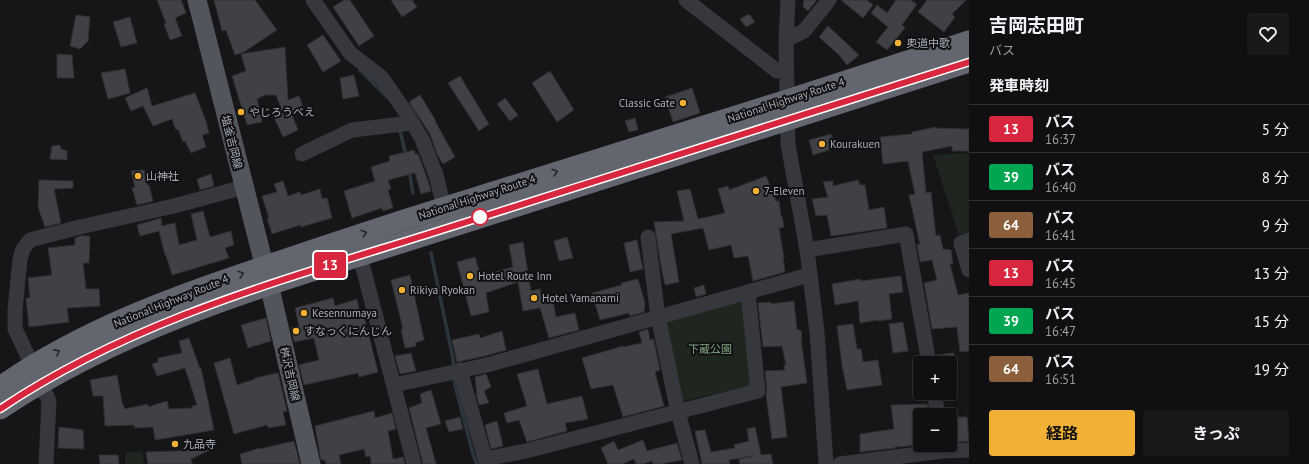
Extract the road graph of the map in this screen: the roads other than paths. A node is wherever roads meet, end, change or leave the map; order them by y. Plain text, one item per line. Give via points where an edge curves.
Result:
1 (197, 0) edge
2 (313, 0) edge
3 (686, 0) edge
4 (788, 0) edge
5 (829, 0) edge
6 (786, 40) junction
7 (969, 41) edge
8 (969, 62) edge
9 (786, 68) junction
10 (788, 100) junction
11 (788, 121) junction
12 (412, 122) junction
13 (302, 154) dead end
14 (244, 187) junction
15 (444, 207) junction
16 (648, 237) dead end
17 (969, 240) edge
18 (807, 250) junction
19 (360, 256) junction
20 (969, 270) edge
21 (266, 275) junction
22 (809, 275) junction
23 (748, 292) junction
24 (658, 317) junction
25 (928, 356) edge
26 (455, 371) junction
27 (37, 374) junction
28 (394, 385) junction
29 (0, 387) edge
30 (0, 409) edge
31 (678, 412) junction
32 (957, 449) edge
33 (969, 450) edge
34 (917, 452) edge
35 (528, 457) edge
36 (46, 464) edge
37 (311, 464) edge
38 (414, 464) edge
39 (692, 464) edge
40 (826, 464) edge
41 (840, 464) edge

1 - 14 main road, 塩釜吉岡線
2 - 12 street via 350,53 382,78
3 - 9 street via 777,71
4 - 6 street
5 - 6 street via 804,31
6 - 9 street
7 - 10 highway, National Highway Route 4
8 - 11 highway, National Highway Route 4
9 - 10 street
10 - 11 street
15 -> 10 highway, National Highway Route 4
11 - 18 street via 788,144
11 - 19 highway, National Highway Route 4
12 - 13 street via 352,130
12 - 15 street via 422,139 436,175
14 - 21 main road, 塩釜吉岡線
14 - 27 street via 30,240 23,249 20,259 15,329
21 -> 15 highway, National Highway Route 4
16 - 24 street
17 - 20 street via 961,243
18 - 22 street
18 - 25 street via 906,234
19 - 21 highway, National Highway Route 4
19 - 28 street
21 - 27 highway, National Highway Route 4 via 110,346
21 - 37 main road, 桝沢吉岡線
22 - 23 street
22 - 40 street via 817,332
23 - 24 street
23 - 31 street via 758,391
24 - 26 street via 487,366
24 - 31 street
26 - 28 street
26 - 35 street via 485,459
27 - 29 highway, National Highway Route 4
27 - 30 highway, National Highway Route 4
27 - 36 street via 49,401
28 - 38 street
31 - 35 street
31 - 39 street
32 - 33 street
34 - 41 street

